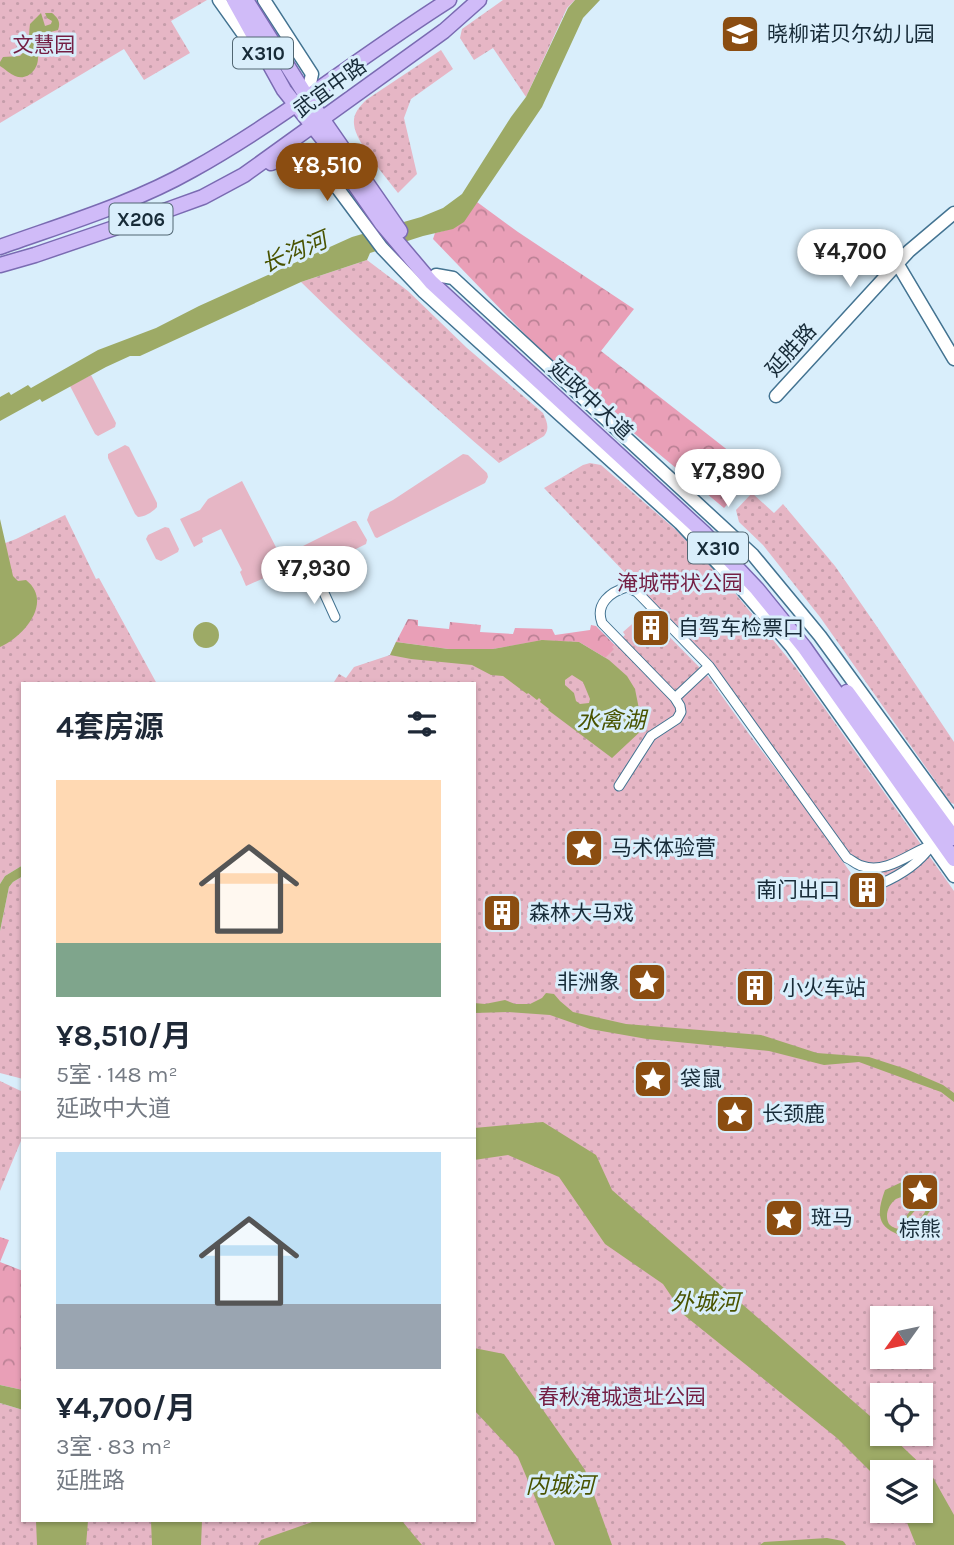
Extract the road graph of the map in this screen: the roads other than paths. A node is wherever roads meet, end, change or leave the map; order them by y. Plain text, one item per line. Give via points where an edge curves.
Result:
1 (219, 0) edge
2 (234, 0) edge
3 (246, 0) edge
4 (264, 0) edge
5 (449, 0) edge
6 (479, 0) edge
7 (284, 90) junction
8 (301, 101) junction
9 (318, 123) junction
10 (315, 158) junction
11 (244, 175) junction
12 (352, 182) junction
13 (954, 213) edge
14 (386, 221) junction
15 (0, 247) edge
16 (897, 264) junction
17 (0, 265) edge
18 (433, 278) junction
19 (954, 359) edge
20 (776, 396) dead end
21 (320, 584) dead end
22 (335, 617) dead end
23 (801, 644) junction
24 (709, 666) junction
25 (821, 690) junction
26 (675, 698) junction
27 (620, 786) dead end
28 (948, 834) edge
29 (954, 859) edge
30 (954, 876) edge
31 (859, 894) dead end

1 - 7 street
2 - 7 main road, 延政中大道 / X310
3 - 8 main road, 延政中大道 / X310
4 - 8 street via 312,74
5 - 8 main road, 武宜中路 / X206
6 - 9 main road, 武宜中路 / X206
7 - 8 main road, 延政中大道 / X310
8 - 9 main road, 延政中大道 / X310
8 - 15 main road, 武宜中路 / X206 via 151,192
9 - 11 main road, 武宜中路 / X206
9 - 12 main road, 延政中大道 / X310
9 - 14 main road, 延政中大道 / X310
10 - 11 main road via 297,154
10 - 12 main road via 331,164
10 - 25 street via 382,248 424,292 680,523 783,637
11 - 17 main road, 武宜中路 / X206 via 167,211
12 - 14 main road, 延政中大道 / X310
13 - 16 street, 延胜路
14 - 18 main road, 延政中大道
16 - 19 street
16 - 20 street, 延胜路
18 - 23 main road, 延政中大道 / X310 via 705,534
18 - 28 main road, 延政中大道 / X310 via 709,527 762,582 809,639
21 - 22 street
23 - 25 main road
23 - 28 main road, 延政中大道 / X310
24 - 26 street
24 - 26 street via 636,592 627,587 616,590 601,605 602,623
24 - 28 street via 847,858 864,867 883,867
25 - 28 street
26 - 27 street via 681,712 677,719 652,736
28 - 29 main road, 延政中大道 / X310
28 - 30 street
28 - 31 street via 922,859

